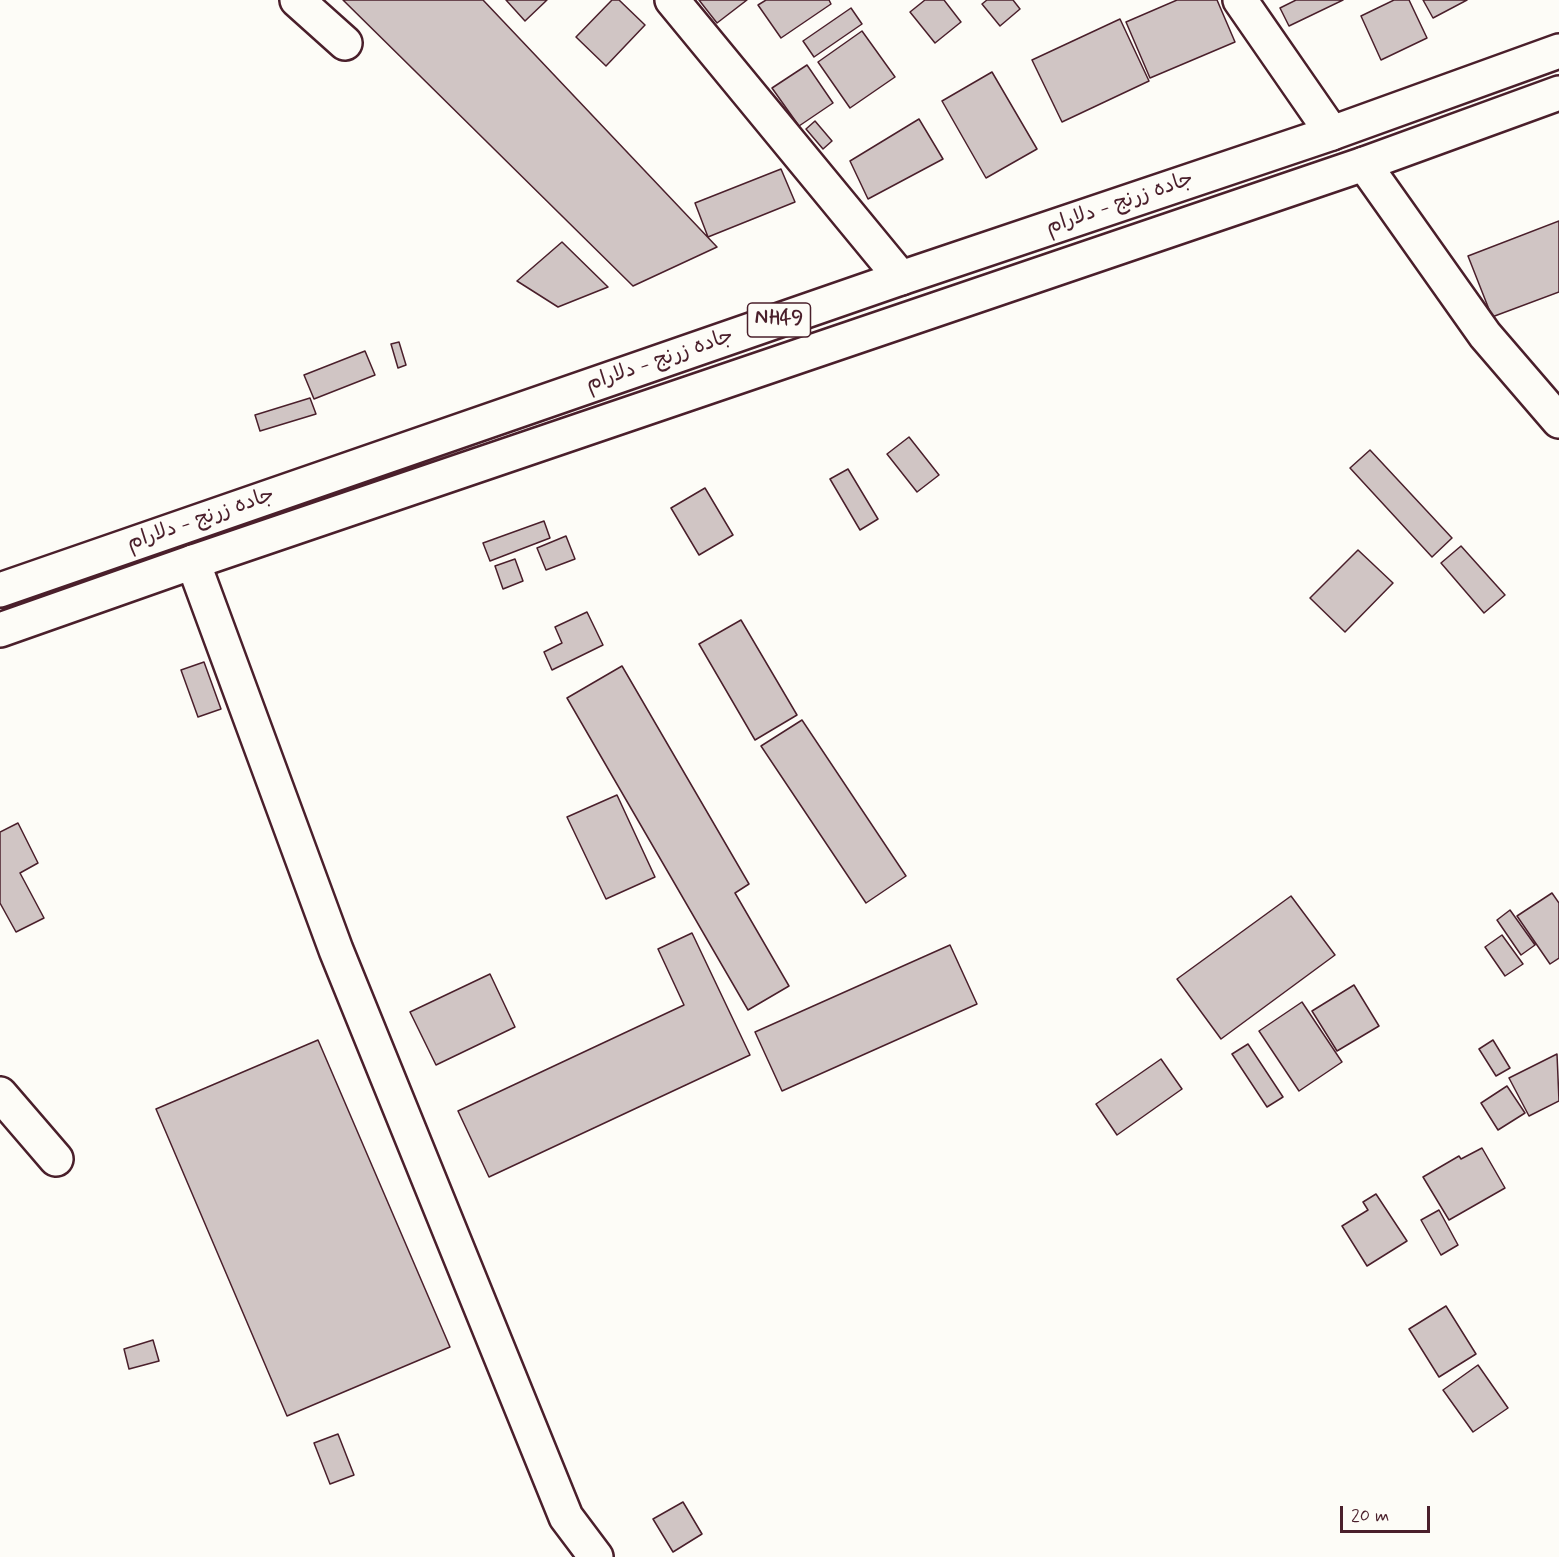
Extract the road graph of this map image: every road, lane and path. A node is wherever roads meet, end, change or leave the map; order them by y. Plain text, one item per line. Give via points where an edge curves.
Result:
1 (297, 0) edge
2 (672, 0) edge
3 (1240, 0) edge
4 (345, 43) dead end
5 (1559, 51) edge
6 (1559, 93) edge
7 (1332, 133) junction
8 (1364, 164) junction
9 (901, 278) junction
10 (1559, 421) edge
11 (193, 562) junction
12 (0, 590) edge
13 (0, 630) edge
14 (0, 1094) edge
15 (57, 1159) dead end
16 (596, 1557) edge

1 - 4 main road
2 - 9 main road
3 - 7 main road
5 - 7 main road, جاده زرنج - دلارام / NH49
6 - 8 main road, جاده زرنج - دلارام / NH49
7 - 9 main road, جاده زرنج - دلارام / NH49
8 - 10 main road via 1485,335
8 - 11 main road, جاده زرنج - دلارام / NH49
9 - 12 main road, جاده زرنج - دلارام / NH49
11 - 13 main road, جاده زرنج - دلارام / NH49
11 - 16 main road via 336,950 566,1516
14 - 15 main road

